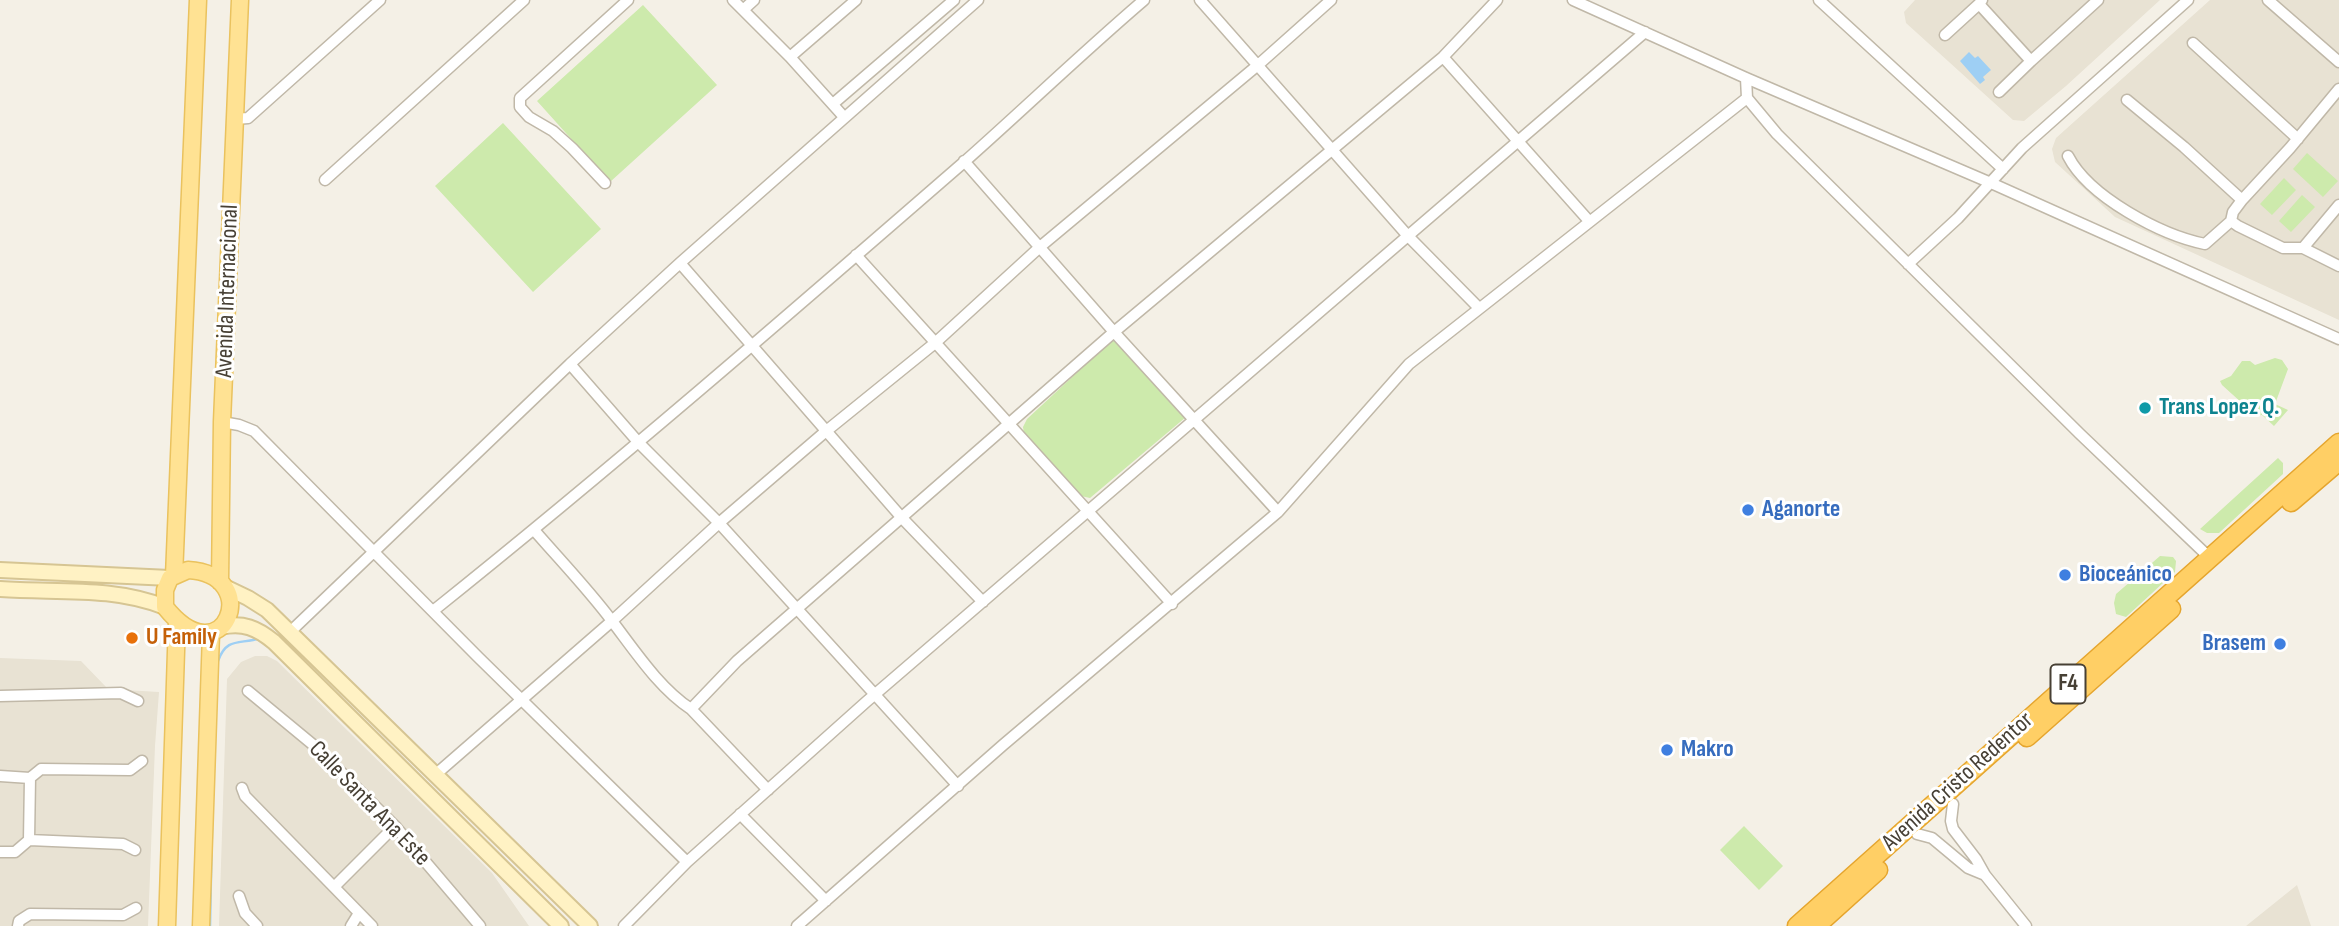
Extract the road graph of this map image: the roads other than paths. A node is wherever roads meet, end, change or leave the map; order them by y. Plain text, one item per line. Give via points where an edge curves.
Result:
1 (198, 0) edge
2 (240, 0) edge
3 (380, 0) edge
4 (524, 0) edge
5 (628, 0) edge
6 (733, 0) edge
7 (754, 0) edge
8 (856, 0) edge
9 (954, 0) edge
10 (978, 0) edge
11 (1144, 0) edge
12 (1200, 0) edge
13 (1331, 0) edge
14 (1497, 0) edge
15 (1573, 0) edge
16 (1819, 0) edge
17 (2098, 0) edge
18 (2188, 0) edge
19 (2268, 0) edge
20 (1981, 2) edge
21 (743, 10) junction
22 (1645, 32) junction
23 (1945, 35) dead end
24 (2193, 43) dead end
25 (790, 57) junction
26 (1443, 57) junction
27 (2031, 61) junction
28 (2339, 62) edge
29 (1258, 65) junction
30 (1746, 78) junction
31 (2339, 89) edge
32 (1999, 92) dead end
33 (1747, 98) junction
34 (2127, 100) dead end
35 (834, 103) junction
36 (844, 117) junction
37 (235, 119) junction
38 (2298, 139) junction
39 (1518, 143) junction
40 (1333, 150) junction
41 (2068, 156) dead end
42 (964, 162) junction
43 (2003, 169) junction
44 (325, 180) dead end
45 (605, 183) dead end
46 (1991, 183) junction
47 (2242, 200) junction
48 (2339, 205) edge
49 (2231, 220) junction
50 (1589, 221) junction
51 (1408, 236) junction
52 (1041, 246) junction
53 (2303, 248) junction
54 (856, 255) junction
55 (680, 263) junction
56 (1909, 264) junction
57 (2339, 266) edge
58 (1478, 307) junction
59 (1114, 332) junction
60 (2339, 339) edge
61 (935, 343) junction
62 (751, 346) junction
63 (570, 364) junction
64 (1193, 420) junction
65 (222, 422) junction
66 (1010, 424) junction
67 (825, 432) junction
68 (639, 443) junction
69 (2339, 443) edge
70 (2339, 461) edge
71 (1278, 512) junction
72 (1088, 513) junction
73 (902, 518) junction
74 (719, 523) junction
75 (534, 530) junction
76 (374, 552) junction
77 (2211, 559) junction
78 (0, 570) edge
79 (63, 573) junction
80 (172, 577) junction
81 (223, 584) junction
82 (0, 589) edge
83 (63, 590) junction
84 (983, 602) junction
85 (1172, 604) junction
86 (165, 607) junction
87 (797, 608) junction
88 (433, 611) junction
89 (177, 621) junction
90 (612, 621) junction
91 (216, 630) junction
92 (290, 632) junction
93 (247, 691) dead end
94 (875, 695) junction
95 (0, 696) edge
96 (524, 699) junction
97 (138, 701) dead end
98 (691, 709) junction
99 (142, 761) dead end
100 (435, 775) junction
101 (0, 776) edge
102 (30, 778) junction
103 (958, 786) junction
104 (242, 789) dead end
105 (768, 790) junction
106 (1953, 804) junction
107 (740, 814) junction
108 (395, 826) junction
109 (1917, 835) junction
110 (29, 839) junction
111 (135, 850) dead end
112 (0, 852) edge
113 (687, 862) junction
114 (1985, 875) junction
115 (541, 878) junction
116 (335, 886) junction
117 (526, 891) junction
118 (239, 896) dead end
119 (826, 901) junction
120 (136, 908) dead end
121 (359, 913) junction
122 (18, 926) edge
123 (167, 926) edge
124 (201, 926) edge
125 (257, 926) edge
126 (351, 926) edge
127 (372, 926) edge
128 (480, 926) edge
129 (561, 926) edge
130 (590, 926) edge
131 (624, 926) edge
132 (797, 926) edge
133 (1797, 926) edge
134 (1816, 926) edge
135 (2026, 926) edge

1 - 80 main road, Avenida Internacional
2 - 37 main road, Avenida Internacional
3 - 37 street via 248,118
4 - 44 street
5 - 45 street via 520,98 528,117 572,148
6 - 21 street
7 - 21 street
8 - 25 street
9 - 35 street
10 - 36 street
11 - 42 street
12 - 29 street
13 - 29 street
14 - 26 street
15 - 22 street
16 - 43 street
17 - 27 street
18 - 43 street
19 - 28 street
20 - 23 street
20 - 27 street
21 - 25 street
22 - 30 street
22 - 39 street
24 - 38 street
25 - 35 street
26 - 39 street
26 - 40 street
27 - 32 street
29 - 40 street
29 - 52 street
30 - 33 street
30 - 46 street
31 - 38 street
33 - 50 street
33 - 56 street via 1777,134
34 - 47 street
35 - 36 street
36 - 55 street
37 - 65 main road, Avenida Internacional
38 - 47 street
39 - 50 street
39 - 51 street
40 - 51 street
40 - 59 street
41 - 49 street via 2074,168 2126,213 2191,241 2205,244
42 - 52 street
42 - 54 street
43 - 46 street
46 - 56 street
46 - 60 street
47 - 49 street
48 - 53 street
49 - 53 street via 2283,248
50 - 58 street
51 - 58 street
51 - 64 street
52 - 59 street
52 - 61 street
53 - 57 street
54 - 61 street
54 - 62 street
55 - 62 street
55 - 63 street
56 - 77 street
58 - 71 street via 1409,363
59 - 64 street
59 - 66 street
61 - 66 street
61 - 67 street
62 - 67 street
62 - 68 street
63 - 68 street
63 - 76 street
64 - 71 street
64 - 72 street
65 - 76 street via 254,431
65 - 81 main road, Avenida Internacional
66 - 72 street
66 - 73 street
67 - 73 street
67 - 74 street
68 - 74 street
68 - 75 street
69 - 77 highway, Avenida Cristo Redentor / F4
70 - 106 highway, Avenida Cristo Redentor / F4
71 - 85 street
72 - 84 street
72 - 85 street
73 - 84 street
73 - 87 street
74 - 87 street
74 - 90 street
75 - 88 street
75 - 90 street
76 - 88 street
76 - 92 street
77 - 133 highway, Avenida Cristo Redentor / F4
78 - 79 main road
79 - 80 main road
79 - 83 main road
80 - 81 main road via 198,570
80 - 86 main road via 165,590
81 - 91 main road via 230,611 228,620
81 - 92 main road via 267,610
82 - 83 main road
83 - 86 main road via 111,593
84 - 94 street
85 - 103 street
86 - 89 main road
87 - 94 street
87 - 98 street
88 - 96 street
89 - 91 main road via 191,631
89 - 123 main road
90 - 96 street
90 - 98 street via 678,700
91 - 117 main road via 244,625 274,642
91 - 124 main road
92 - 100 main road
93 - 108 street, Calle Santa Ana Este via 317,748
94 - 103 street
94 - 105 street
95 - 97 street via 121,693
96 - 100 street
96 - 113 street
98 - 105 street
99 - 102 street via 130,770 41,769
100 - 115 main road
101 - 102 street
102 - 110 street
103 - 119 street
104 - 116 street
105 - 107 street
106 - 109 highway, Avenida Cristo Redentor / F4
106 - 114 street via 1953,829
107 - 113 street
107 - 119 street
108 - 116 street
108 - 128 street, Calle Santa Ana Este
109 - 114 street via 1932,838 1968,868
109 - 134 highway, Avenida Cristo Redentor / F4
110 - 111 street via 123,844
110 - 112 street via 15,852
113 - 131 street
114 - 135 street
115 - 117 main road
115 - 130 main road
116 - 121 street
117 - 129 main road
118 - 125 street via 244,913
119 - 132 street
120 - 122 street via 123,915 30,914
121 - 126 street
121 - 127 street

